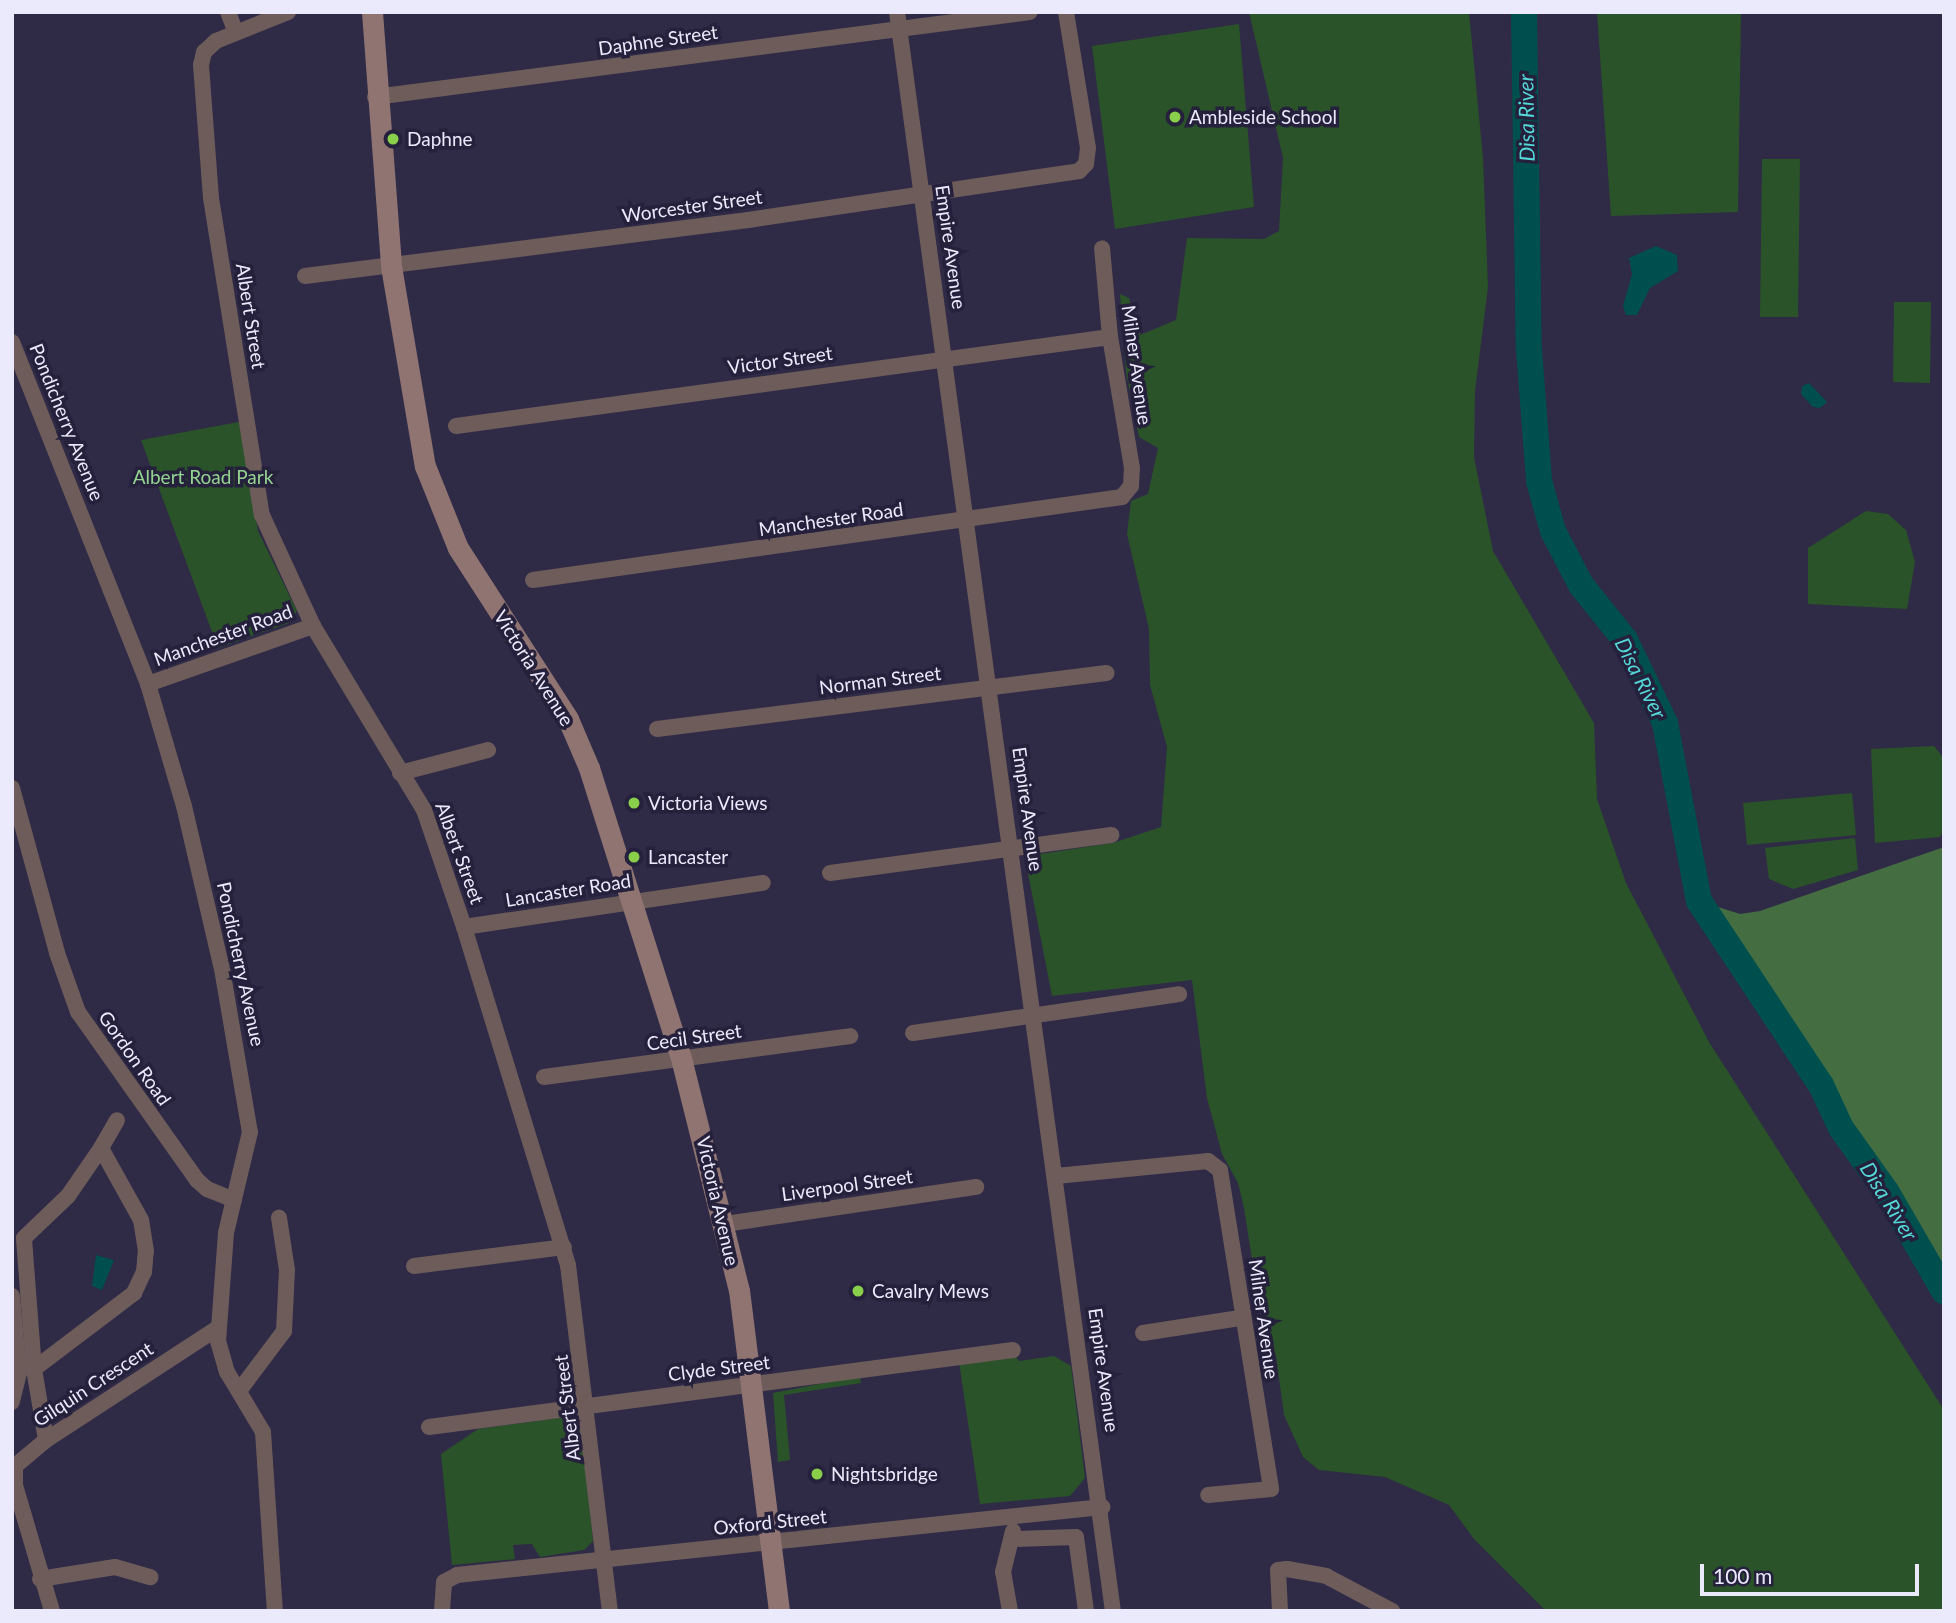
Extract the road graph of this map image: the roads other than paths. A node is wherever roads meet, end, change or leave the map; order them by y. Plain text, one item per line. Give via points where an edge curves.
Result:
1 (228, 12) edge
2 (288, 12) edge
3 (372, 12) edge
4 (897, 12) edge
5 (1030, 12) edge
6 (1066, 12) edge
7 (900, 31) junction
8 (236, 33) junction
9 (375, 97) junction
10 (922, 195) junction
11 (1102, 247) dead end
12 (391, 267) junction
13 (305, 276) dead end
14 (1110, 337) junction
15 (12, 342) edge
16 (945, 359) junction
17 (456, 425) dead end
18 (1130, 489) joint
19 (967, 522) junction
20 (533, 580) dead end
21 (313, 626) junction
22 (1107, 673) dead end
23 (148, 684) junction
24 (990, 688) junction
25 (657, 729) dead end
26 (488, 750) dead end
27 (400, 773) junction
28 (12, 788) edge
29 (1111, 835) dead end
30 (1012, 849) junction
31 (830, 873) dead end
32 (763, 883) dead end
33 (632, 901) junction
34 (464, 927) junction
35 (1179, 994) dead end
36 (1035, 1015) junction
37 (913, 1033) dead end
38 (850, 1036) dead end
39 (682, 1062) junction
40 (544, 1077) dead end
41 (117, 1120) dead end
42 (101, 1148) junction
43 (1056, 1176) junction
44 (976, 1186) dead end
45 (234, 1200) junction
46 (279, 1218) dead end
47 (725, 1224) junction
48 (564, 1247) junction
49 (414, 1266) dead end
50 (12, 1296) edge
51 (13, 1315) edge
52 (1240, 1318) junction
53 (218, 1328) junction
54 (1143, 1333) dead end
55 (1013, 1350) dead end
56 (34, 1369) junction
57 (754, 1385) junction
58 (239, 1391) junction
59 (12, 1402) edge
60 (588, 1405) junction
61 (429, 1427) dead end
62 (46, 1440) junction
63 (14, 1464) edge
64 (1208, 1495) dead end
65 (1102, 1507) junction
66 (1012, 1518) junction
67 (1014, 1539) junction
68 (772, 1543) junction
69 (605, 1559) junction
70 (151, 1577) dead end
71 (40, 1579) junction
72 (52, 1611) edge
73 (275, 1611) edge
74 (442, 1611) edge
75 (610, 1611) edge
76 (779, 1611) edge
77 (1010, 1611) edge
78 (1086, 1611) edge
79 (1113, 1611) edge
80 (1280, 1611) edge
81 (1392, 1611) edge

1 - 8 street
2 - 8 street
3 - 9 street, Victoria Avenue
4 - 7 street, Empire Avenue
5 - 7 street, Daphne Street
6 - 10 street, Worcester Street via 1088,148 1084,168 1059,176
7 - 9 street, Daphne Street
7 - 10 street, Empire Avenue
8 - 21 street, Albert Street via 204,52 211,198 262,515
9 - 12 street, Victoria Avenue
10 - 12 street, Worcester Street
10 - 16 street, Empire Avenue
11 - 14 street, Milner Avenue
12 - 13 street, Worcester Street
12 - 33 street, Victoria Avenue via 418,430 439,506 458,548 568,719 589,768
14 - 16 street, Victor Street
14 - 18 street, Milner Avenue via 1132,468
15 - 23 street, Pondicherry Avenue
16 - 17 street, Victor Street
16 - 19 street, Empire Avenue
18 - 19 street, Manchester Road via 1107,500
19 - 20 street, Manchester Road
19 - 24 street, Empire Avenue
21 - 23 street, Manchester Road
21 - 27 street, Albert Street
22 - 24 street, Norman Street
23 - 45 street, Pondicherry Avenue via 208,901 246,1091 250,1132
24 - 25 street, Norman Street
24 - 30 street, Empire Avenue
26 - 27 street
27 - 34 street, Albert Street via 424,810
28 - 45 street, Gordon Road via 78,1012 197,1180
29 - 30 street
30 - 31 street
30 - 36 street, Empire Avenue
32 - 33 street, Lancaster Road
33 - 34 street, Lancaster Road
33 - 39 street, Victoria Avenue
34 - 48 street, Albert Street
35 - 36 street
36 - 37 street
36 - 43 street, Empire Avenue
38 - 39 street, Cecil Street
39 - 40 street, Cecil Street
39 - 47 street, Victoria Avenue
41 - 42 street
42 - 56 street via 61,1204 24,1238
42 - 56 street via 141,1220 144,1272 134,1293
43 - 52 street, Milner Avenue via 1208,1161 1218,1166
43 - 65 street, Empire Avenue
44 - 47 street, Liverpool Street
45 - 53 street, Pondicherry Avenue via 220,1270
46 - 58 street via 287,1270 284,1331
47 - 57 street, Victoria Avenue
48 - 49 street
48 - 60 street, Albert Street
50 - 51 street
51 - 59 street via 19,1373
52 - 54 street
52 - 64 street, Milner Avenue via 1271,1489
53 - 58 street, Pondicherry Avenue via 221,1355
53 - 62 street, Gilquin Crescent
55 - 57 street, Clyde Street
56 - 62 street
57 - 60 street, Clyde Street
57 - 68 street, Victoria Avenue
58 - 73 street, Pondicherry Avenue via 256,1415 267,1454
60 - 61 street, Clyde Street
60 - 69 street, Albert Street
62 - 63 street, Gilquin Crescent
63 - 71 street, Gilquin Crescent via 15,1485
65 - 66 street, Oxford Street
65 - 79 street, Empire Avenue
66 - 67 street
66 - 68 street, Oxford Street
67 - 77 street via 1003,1572
67 - 78 street via 1076,1537
68 - 69 street, Oxford Street
68 - 76 street, Victoria Avenue
69 - 74 street, Oxford Street via 457,1575 444,1582
69 - 75 street, Albert Street
70 - 71 street via 116,1567
71 - 72 street, Gilquin Crescent
80 - 81 street via 1278,1570 1316,1572

